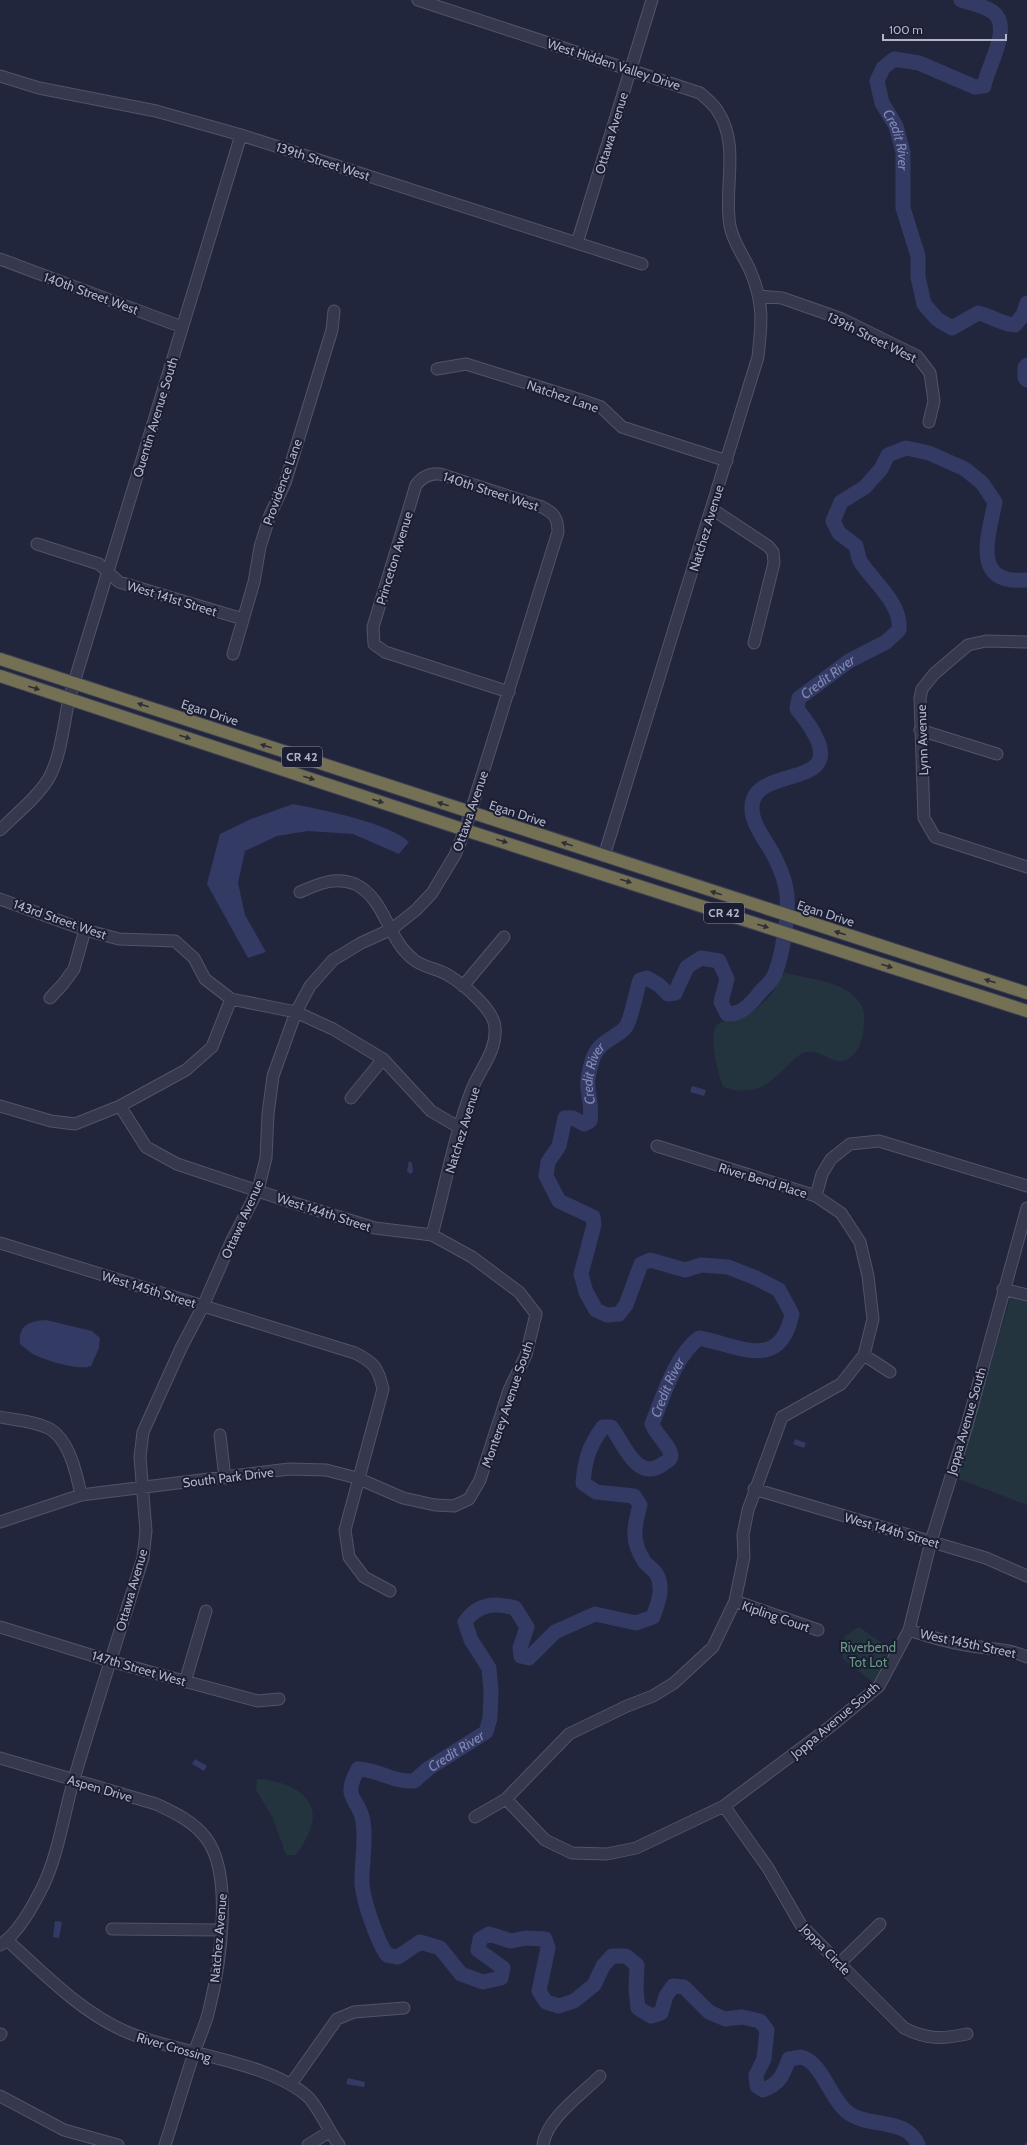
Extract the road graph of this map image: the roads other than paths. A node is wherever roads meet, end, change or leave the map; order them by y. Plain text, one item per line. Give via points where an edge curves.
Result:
1 (418, 0) edge
2 (652, 0) edge
3 (450, 5) edge
4 (630, 70) junction
5 (0, 76) edge
6 (242, 135) junction
7 (728, 199) joint
8 (577, 243) junction
9 (0, 260) edge
10 (642, 264) dead end
11 (760, 296) junction
12 (334, 311) dead end
13 (182, 327) junction
14 (437, 369) dead end
15 (929, 422) dead end
16 (727, 461) junction
17 (426, 476) joint
18 (712, 509) junction
19 (554, 515) joint
20 (37, 544) dead end
21 (107, 571) junction
22 (243, 619) junction
23 (1027, 642) edge
24 (754, 643) dead end
25 (233, 654) dead end
26 (0, 658) edge
27 (0, 676) edge
28 (74, 683) junction
29 (509, 692) junction
30 (69, 699) junction
31 (920, 730) junction
32 (997, 754) dead end
33 (470, 813) junction
34 (0, 830) edge
35 (465, 830) junction
36 (604, 856) junction
37 (1027, 867) edge
38 (300, 892) dead end
39 (0, 899) edge
40 (392, 929) junction
41 (85, 930) junction
42 (504, 937) dead end
43 (463, 986) junction
44 (1027, 993) edge
45 (50, 998) dead end
46 (231, 999) junction
47 (1027, 1011) edge
48 (296, 1012) junction
49 (383, 1059) junction
50 (352, 1098) dead end
51 (0, 1106) edge
52 (120, 1106) junction
53 (460, 1128) junction
54 (657, 1146) dead end
55 (1027, 1186) edge
56 (258, 1190) junction
57 (816, 1196) junction
58 (1027, 1208) edge
59 (432, 1235) junction
60 (0, 1243) edge
61 (1003, 1289) junction
62 (1027, 1295) edge
63 (204, 1306) junction
64 (536, 1314) joint
65 (864, 1355) junction
66 (890, 1372) dead end
67 (0, 1417) edge
68 (220, 1435) dead end
69 (225, 1478) junction
70 (357, 1478) junction
71 (142, 1487) junction
72 (754, 1489) junction
73 (81, 1495) junction
74 (454, 1506) joint
75 (0, 1522) edge
76 (931, 1541) junction
77 (1027, 1576) edge
78 (390, 1591) dead end
79 (735, 1601) junction
80 (206, 1611) dead end
81 (0, 1628) edge
82 (818, 1630) dead end
83 (908, 1630) junction
84 (1027, 1657) edge
85 (110, 1661) junction
86 (185, 1682) junction
87 (279, 1699) dead end
88 (0, 1758) edge
89 (74, 1781) junction
90 (506, 1799) junction
91 (724, 1806) junction
92 (475, 1817) dead end
93 (196, 1826) joint
94 (880, 1924) dead end
95 (112, 1929) dead end
96 (220, 1930) junction
97 (4, 1943) edge
98 (839, 1964) junction
99 (404, 2008) dead end
100 (967, 2034) dead end
101 (194, 2052) junction
102 (600, 2076) dead end
103 (291, 2084) junction
104 (0, 2096) edge
105 (329, 2132) junction
106 (118, 2145) edge
107 (165, 2145) edge
108 (308, 2145) edge
109 (339, 2145) edge
110 (543, 2145) edge

1 - 3 street, West Hidden Valley Drive
2 - 4 street, Ottawa Avenue
3 - 4 street, West Hidden Valley Drive
4 - 7 street, West Hidden Valley Drive via 700,93 718,110 729,137
4 - 8 street, Ottawa Avenue
5 - 6 street, 139th Street West via 39,88 156,111
6 - 8 street, 139th Street West
6 - 13 street, Quentin Avenue South
7 - 11 street, Natchez Avenue via 730,226
8 - 10 street, 139th Street West
9 - 13 street, 140th Street West
11 - 15 street, 139th Street West via 782,298 842,320 917,356 930,373 934,401
11 - 16 street, Natchez Avenue via 762,323 758,356
12 - 22 street, Providence Lane via 332,330 285,483 270,515 260,547 254,582
13 - 21 street, Quentin Avenue South
14 - 16 street, Natchez Lane via 466,364 581,400 601,407 622,427
16 - 18 street, Natchez Avenue
17 - 19 street, 140th Street West via 440,474 542,507
17 - 29 street, Princeton Avenue via 416,485 373,627 374,644 385,652
18 - 24 street via 768,546 773,552 774,563
18 - 36 street, Natchez Avenue
19 - 29 street, Ottawa Avenue via 558,523 558,532
20 - 21 street, West 141st Street via 99,564
21 - 22 street, West 141st Street via 120,582
21 - 28 street, Quentin Avenue South
22 - 25 street, Providence Lane
23 - 31 street, Lynn Avenue via 976,642 962,649 927,681 920,698
26 - 28 highway, Egan Drive / CR 42
27 -> 30 highway, CR 42
28 - 30 street, Quentin Avenue South
33 -> 28 highway, Egan Drive / CR 42
29 - 33 street, Ottawa Avenue
30 - 34 street, Quentin Avenue South via 50,776
30 -> 35 highway, CR 42
31 - 32 street
31 - 37 street, Lynn Avenue via 924,818 935,837
33 - 35 street, Ottawa Avenue
36 -> 33 highway, Egan Drive / CR 42
35 - 40 street, Ottawa Avenue via 455,855 432,894
35 -> 47 highway, CR 42
44 -> 36 highway, Egan Drive / CR 42
38 - 40 street via 332,880 353,884 371,896
39 - 41 street, 143rd Street West
40 - 43 street via 397,943 413,960 448,975
40 - 48 street, Ottawa Avenue via 361,942 333,960 310,986
41 - 45 street via 74,969
41 - 46 street, 143rd Street West via 119,939 175,941 194,958 205,979
42 - 43 street
43 - 53 street, Natchez Avenue via 486,1008 496,1027 493,1048 472,1089
46 - 48 street, 143rd Street West
46 - 52 street via 212,1047 186,1070
48 - 49 street, 143rd Street West via 334,1028
48 - 56 street, Ottawa Avenue via 273,1076 266,1158
49 - 50 street
49 - 53 street, 143rd Street West via 431,1111
51 - 52 street via 51,1122 75,1124
52 - 56 street, West 144th Street via 146,1147 177,1164
53 - 59 street, Natchez Avenue
54 - 57 street, River Bend Place
55 - 57 street, River Bend Place via 879,1141 850,1144 831,1159 822,1174
56 - 59 street, West 144th Street via 375,1228
56 - 63 street, Ottawa Avenue via 232,1240
57 - 65 street via 841,1213 860,1242 868,1276 873,1319
58 - 61 street, Joppa Avenue South
59 - 64 street, West 144th Street via 472,1257 520,1292
60 - 63 street, West 145th Street
61 - 62 street
61 - 76 street, Joppa Avenue South via 967,1425
63 - 70 street, West 145th Street via 355,1353 370,1360 379,1372 383,1389
63 - 71 street, Ottawa Avenue via 181,1348 143,1432 140,1457
64 - 74 street, Monterey Avenue South via 526,1355 509,1390 480,1480 469,1499
65 - 66 street
65 - 72 street via 841,1384 782,1417
67 - 73 street via 49,1428 64,1444 76,1467
68 - 69 street
69 - 70 street, South Park Drive via 288,1469 326,1470
69 - 71 street, South Park Drive
70 - 74 street, South Park Drive via 402,1498 434,1505
70 - 78 street via 345,1530 348,1557 364,1577
71 - 73 street, South Park Drive
71 - 85 street, Ottawa Avenue via 146,1531 144,1558
72 - 76 street, West 144th Street
72 - 79 street via 743,1535 744,1557
73 - 75 street, South Park Drive
76 - 77 street, West 144th Street via 986,1558
76 - 83 street, Joppa Avenue South
79 - 82 street, Kipling Court
79 - 90 street via 713,1647 674,1683 653,1696 569,1734
80 - 86 street
81 - 85 street, 147th Street West
83 - 84 street, West 145th Street via 944,1641 996,1648
83 - 91 street, Joppa Avenue South via 879,1686 831,1726
85 - 86 street, 147th Street West
85 - 89 street, Ottawa Avenue
86 - 87 street, 147th Street West via 258,1701
88 - 89 street, Aspen Drive
89 - 93 street, Aspen Drive via 156,1804
89 - 97 street, Ottawa Avenue via 44,1884 27,1914
90 - 91 street, Joppa Avenue South via 545,1840 572,1853 593,1854 636,1848
90 - 92 street
91 - 98 street, Joppa Circle via 768,1868 800,1925
93 - 96 street, Natchez Avenue via 207,1839 218,1862 223,1888
94 - 98 street
95 - 96 street
96 - 101 street, Natchez Avenue via 219,1958 209,2010
97 - 101 street, River Crossing via 102,2020 130,2034
98 - 100 street, Joppa Circle via 904,2028 933,2038
99 - 103 street via 354,2012 337,2019
101 - 103 street, River Crossing
101 - 107 street, Natchez Avenue
102 - 110 street via 556,2118 544,2136
103 - 105 street, River Crossing via 309,2098
104 - 106 street via 64,2130
105 - 108 street
105 - 109 street, River Crossing

